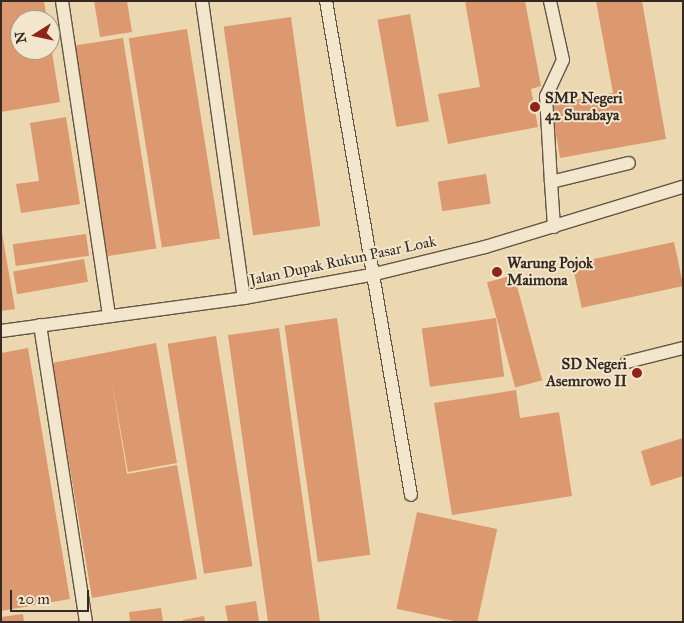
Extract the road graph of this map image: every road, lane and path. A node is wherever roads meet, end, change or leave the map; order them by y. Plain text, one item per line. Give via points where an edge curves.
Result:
1 (62, 1) edge
2 (202, 1) edge
3 (326, 1) edge
4 (550, 1) edge
5 (629, 163) dead end
6 (551, 182) junction
7 (683, 187) edge
8 (554, 227) junction
9 (371, 275) junction
10 (244, 298) junction
11 (109, 316) junction
12 (40, 325) junction
13 (1, 331) edge
14 (683, 348) edge
15 (627, 362) dead end
16 (411, 495) dead end
17 (86, 622) edge

1 - 11 lane
2 - 10 lane
3 - 9 lane
4 - 6 lane via 563,60 546,96
5 - 6 lane
6 - 8 lane
7 - 8 lane, Jalan Dupak Rukun Pasar Loak
8 - 9 lane, Jalan Dupak Rukun Pasar Loak
9 - 10 lane, Jalan Dupak Rukun Pasar Loak
9 - 16 lane
10 - 11 lane, Jalan Dupak Rukun Pasar Loak
11 - 12 lane, Jalan Dupak Rukun Pasar Loak
12 - 13 lane, Jalan Dupak Rukun Pasar Loak
12 - 17 lane
14 - 15 lane

